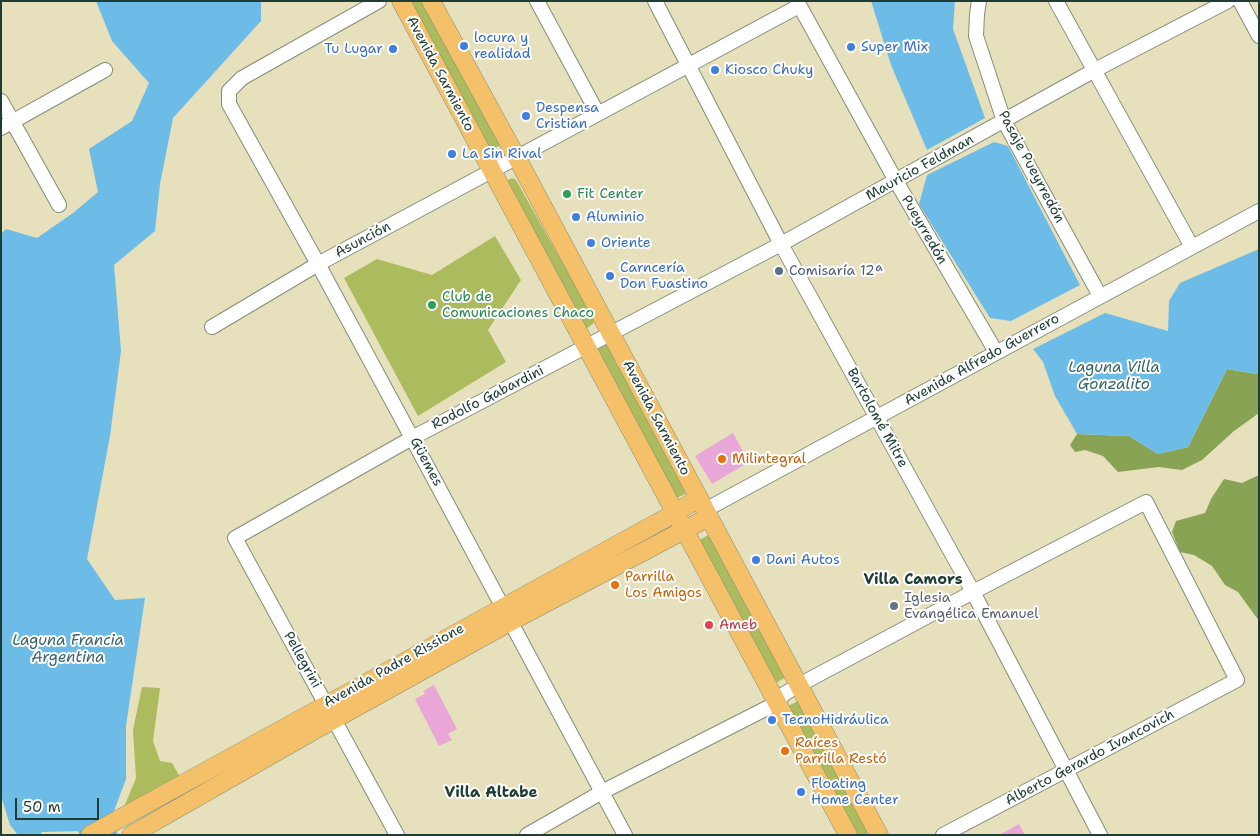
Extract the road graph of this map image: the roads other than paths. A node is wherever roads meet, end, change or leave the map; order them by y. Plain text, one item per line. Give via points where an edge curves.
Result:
1 (379, 1) edge
2 (401, 1) edge
3 (537, 1) edge
4 (655, 1) edge
5 (979, 1) edge
6 (1056, 1) edge
7 (1228, 1) edge
8 (1240, 1) edge
9 (434, 2) edge
10 (798, 4) edge
11 (1259, 36) edge
12 (689, 66) junction
13 (104, 70) dead end
14 (1095, 70) junction
15 (1, 101) edge
16 (598, 114) junction
17 (1004, 121) junction
18 (7, 125) edge
19 (517, 158) junction
20 (492, 170) junction
21 (896, 181) junction
22 (59, 205) dead end
23 (1259, 211) edge
24 (781, 244) junction
25 (1192, 247) junction
26 (318, 264) junction
27 (1100, 296) junction
28 (212, 327) dead end
29 (611, 335) junction
30 (585, 348) junction
31 (996, 352) junction
32 (876, 418) junction
33 (412, 438) junction
34 (704, 508) junction
35 (675, 513) junction
36 (684, 530) junction
37 (235, 538) joint
38 (973, 592) junction
39 (508, 614) junction
40 (799, 685) junction
41 (777, 703) junction
42 (326, 704) junction
43 (334, 720) junction
44 (1067, 769) junction
45 (602, 792) junction
46 (90, 835) edge
47 (131, 835) edge
48 (397, 835) edge
49 (527, 835) edge
50 (625, 835) edge
51 (848, 835) edge
52 (879, 835) edge
53 (943, 835) edge
54 (1100, 835) edge

1 - 26 street, Güemes via 242,78 229,91 229,104
2 - 20 main road, Avenida Sarmiento
3 - 16 street
4 - 12 street, Bartolomé Mitre
5 - 17 street, Pasaje Pueyrredón via 976,36
6 - 14 street
7 - 14 street, Mauricio Feldman
8 - 11 street
9 - 19 main road, Avenida Sarmiento
10 - 12 street, Asunción
10 - 21 street, Pueyrredón
12 - 16 street, Asunción
12 - 24 street, Bartolomé Mitre
13 - 18 street
14 - 17 street, Mauricio Feldman
14 - 25 street
15 - 18 street
16 - 19 street, Asunción
17 - 21 street, Mauricio Feldman
17 - 27 street, Pasaje Pueyrredón
18 - 22 street
19 - 20 street, Asunción
19 - 29 main road, Avenida Sarmiento
20 - 26 street, Asunción
20 - 30 main road, Avenida Sarmiento
21 - 24 street, Mauricio Feldman
21 - 31 street, Pueyrredón
23 - 25 street, Avenida Alfredo Guerrero
24 - 29 street, Mauricio Feldman
24 - 32 street, Bartolomé Mitre
25 - 27 street, Avenida Alfredo Guerrero
26 - 28 street, Asunción
26 - 33 street, Güemes
27 - 31 street, Avenida Alfredo Guerrero
29 - 30 street, Rodolfo Gabardini
29 - 34 main road, Avenida Sarmiento
30 - 33 street, Rodolfo Gabardini
30 - 35 main road, Avenida Sarmiento
31 - 32 street, Avenida Alfredo Guerrero
32 - 34 street, Avenida Alfredo Guerrero
32 - 38 street, Bartolomé Mitre
33 - 37 street, Rodolfo Gabardini
33 - 39 street, Güemes
34 - 35 main road, Avenida Padre Rissione
34 - 36 main road, Avenida Padre Rissione
34 - 40 main road, Avenida Sarmiento
35 - 36 main road, Avenida Sarmiento
35 - 39 main road, Avenida Padre Rissione
36 - 39 main road, Avenida Padre Rissione
36 - 41 main road, Avenida Sarmiento
37 - 42 street, Pellegrini
38 - 40 street
38 - 44 street, Bartolomé Mitre
38 - 44 street, Alberto Gerardo Ivancovich via 1146,502 1237,680
39 - 42 main road, Avenida Padre Rissione
39 - 43 main road, Avenida Padre Rissione
39 - 45 street, Güemes
40 - 41 street via 784,694
40 - 52 main road, Avenida Sarmiento
41 - 45 street
41 - 51 main road, Avenida Sarmiento
42 - 43 street, Pellegrini
42 - 46 main road, Avenida Padre Rissione
43 - 47 main road, Avenida Padre Rissione
43 - 48 street, Pellegrini
44 - 53 street, Alberto Gerardo Ivancovich
44 - 54 street, Bartolomé Mitre
45 - 49 street
45 - 50 street, Güemes

